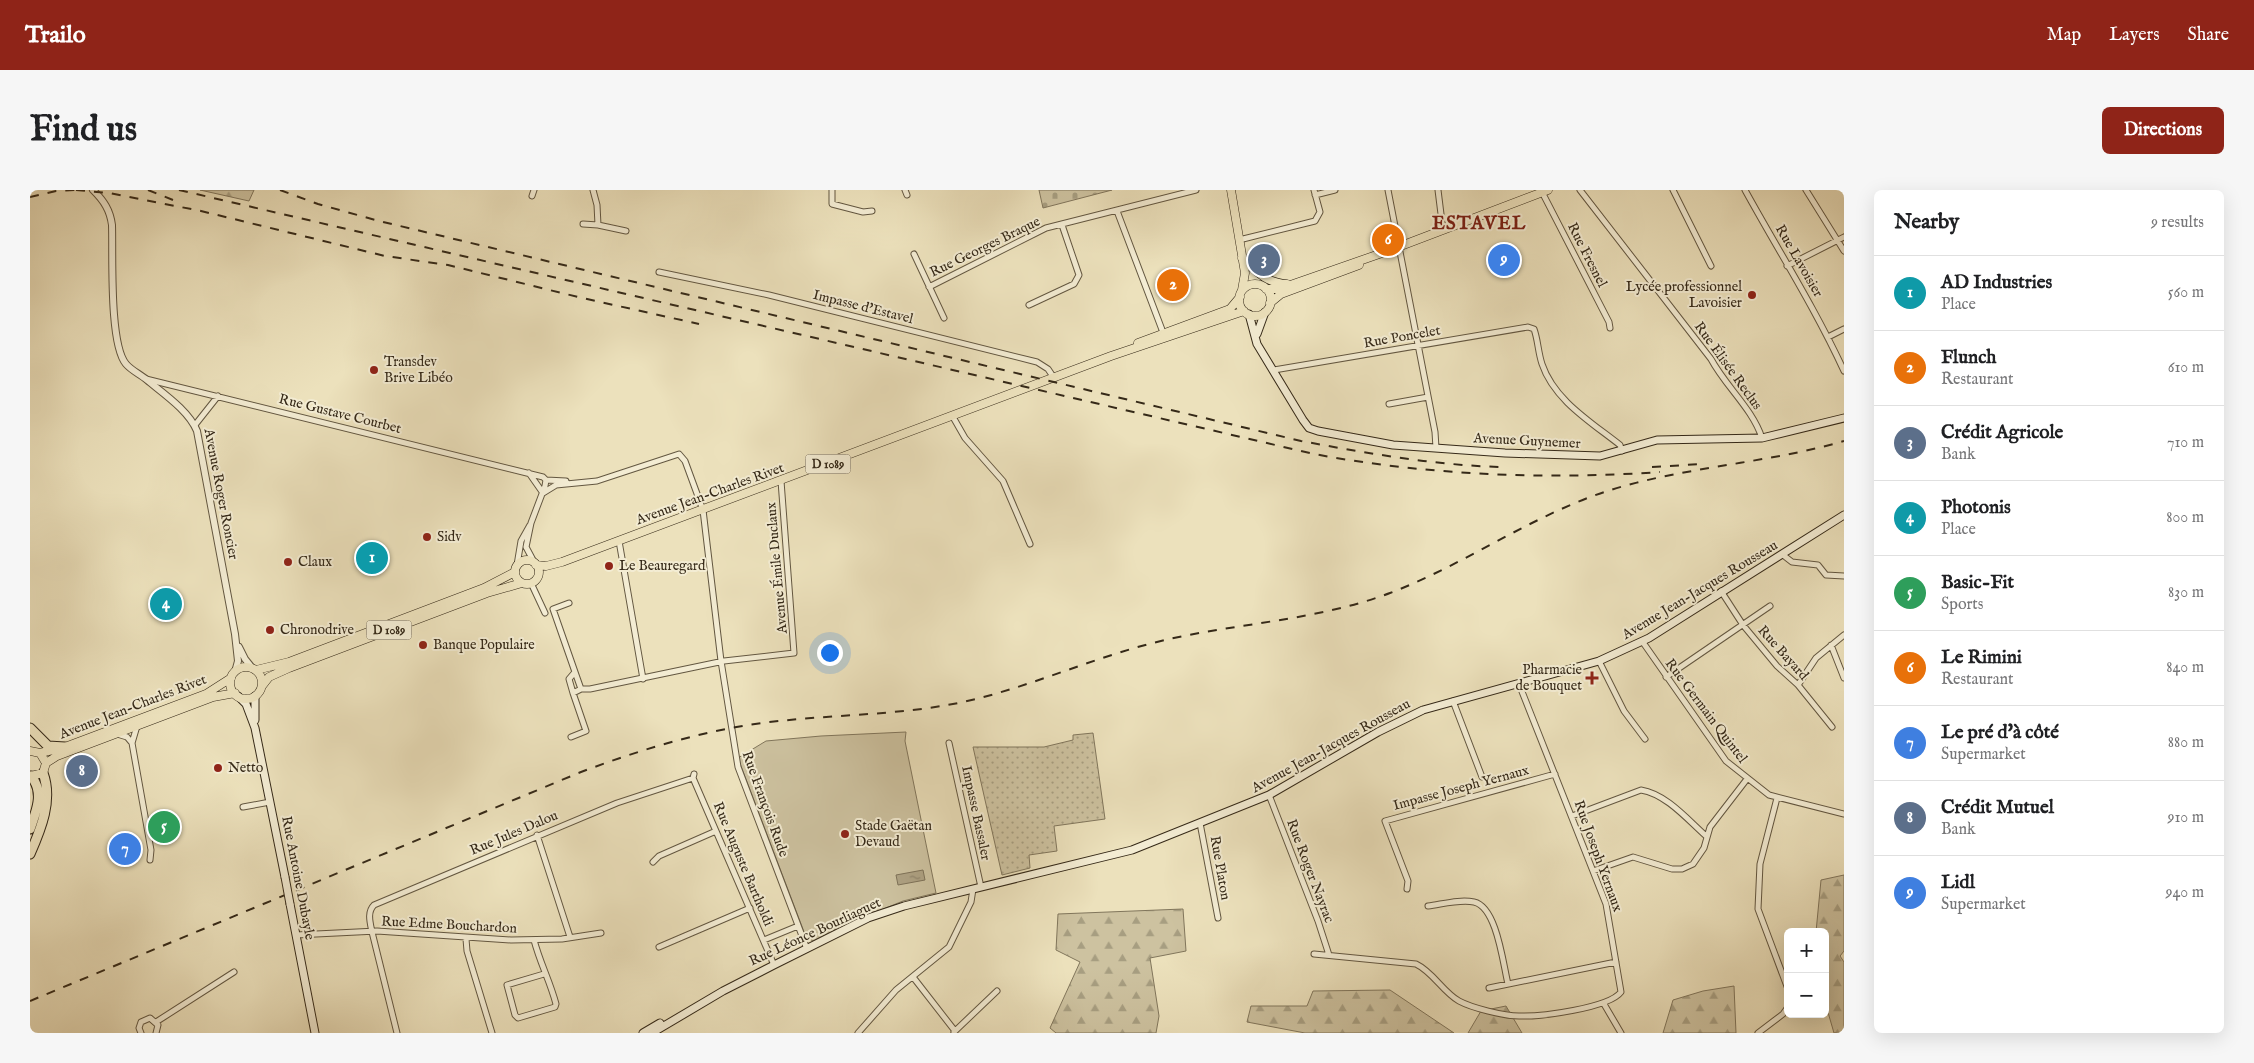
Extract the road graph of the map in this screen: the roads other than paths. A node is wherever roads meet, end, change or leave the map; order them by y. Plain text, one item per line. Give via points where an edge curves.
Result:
1 (93, 190) edge
2 (534, 190) edge
3 (593, 190) edge
4 (832, 190) edge
5 (1196, 190) edge
6 (1231, 190) edge
7 (1334, 190) edge
8 (1388, 190) edge
9 (1438, 190) edge
10 (1580, 190) edge
11 (1673, 190) edge
12 (1746, 190) edge
13 (1806, 190) edge
14 (1189, 191) edge
15 (1545, 191) edge
16 (1315, 192) edge
17 (532, 196) dead end
18 (872, 211) dead end
19 (1117, 211) junction
20 (583, 224) dead end
21 (598, 225) junction
22 (1062, 225) junction
23 (1443, 230) junction
24 (626, 231) dead end
25 (1844, 237) edge
26 (1238, 240) junction
27 (1837, 241) junction
28 (1399, 247) junction
29 (1385, 252) junction
30 (1844, 252) edge
31 (914, 254) dead end
32 (1241, 258) junction
33 (1711, 266) dead end
34 (1787, 266) junction
35 (659, 272) dead end
36 (1245, 274) junction
37 (1258, 284) junction
38 (1294, 284) junction
39 (930, 287) junction
40 (1266, 288) junction
41 (1241, 294) junction
42 (1270, 303) junction
43 (1029, 305) dead end
44 (1246, 312) junction
45 (1265, 312) junction
46 (944, 318) dead end
47 (1610, 328) dead end
48 (1844, 329) edge
49 (1165, 336) junction
50 (1828, 337) junction
51 (1256, 339) junction
52 (1419, 346) junction
53 (1274, 370) junction
54 (1844, 371) edge
55 (1054, 378) junction
56 (146, 379) junction
57 (218, 396) junction
58 (1428, 397) junction
59 (1389, 404) dead end
60 (953, 417) junction
61 (1844, 418) edge
62 (194, 425) junction
63 (1762, 438) junction
64 (1436, 448) junction
65 (1622, 451) junction
66 (537, 477) junction
67 (548, 481) junction
68 (781, 481) junction
69 (574, 482) junction
70 (543, 493) junction
71 (703, 510) junction
72 (1844, 514) edge
73 (531, 523) junction
74 (619, 541) junction
75 (1030, 544) dead end
76 (1783, 555) junction
77 (562, 562) junction
78 (535, 564) junction
79 (516, 568) junction
80 (1844, 576) edge
81 (534, 580) junction
82 (522, 583) junction
83 (1720, 591) junction
84 (568, 603) dead end
85 (1770, 606) dead end
86 (545, 612) dead end
87 (1743, 625) junction
88 (235, 634) junction
89 (1844, 635) edge
90 (1642, 641) junction
91 (1831, 645) junction
92 (721, 661) junction
93 (1599, 661) junction
94 (254, 670) junction
95 (575, 672) junction
96 (233, 675) junction
97 (1666, 677) junction
98 (643, 678) junction
99 (1844, 678) edge
100 (1519, 684) junction
101 (1798, 685) junction
102 (262, 686) junction
103 (580, 689) junction
104 (573, 693) junction
105 (236, 695) junction
106 (254, 696) junction
107 (1453, 701) junction
108 (137, 726) junction
109 (1832, 727) dead end
110 (30, 728) edge
111 (255, 728) junction
112 (117, 734) junction
113 (571, 737) dead end
114 (1646, 739) dead end
115 (132, 743) junction
116 (949, 743) dead end
117 (66, 747) junction
118 (30, 751) edge
119 (40, 753) junction
120 (46, 763) junction
121 (43, 773) junction
122 (1556, 774) junction
123 (30, 776) edge
124 (693, 776) joint
125 (1482, 778) dead end
126 (1746, 779) junction
127 (1268, 795) junction
128 (1777, 798) junction
129 (270, 802) junction
130 (243, 806) dead end
131 (1844, 814) edge
132 (1572, 816) junction
133 (1200, 823) junction
134 (30, 829) edge
135 (716, 831) junction
136 (537, 835) junction
137 (1706, 836) junction
138 (30, 854) edge
139 (150, 860) dead end
140 (653, 862) dead end
141 (1593, 871) junction
142 (976, 888) junction
143 (1407, 890) dead end
144 (1428, 906) dead end
145 (750, 908) junction
146 (1218, 918) dead end
147 (798, 926) junction
148 (372, 932) junction
149 (600, 933) dead end
150 (296, 935) junction
151 (570, 937) junction
152 (466, 939) junction
153 (534, 940) junction
154 (764, 940) junction
155 (659, 947) dead end
156 (807, 949) junction
157 (1314, 954) dead end
158 (1329, 955) junction
159 (1616, 962) junction
160 (774, 965) junction
161 (234, 972) dead end
162 (544, 974) junction
163 (912, 977) junction
164 (1784, 978) edge
165 (1508, 984) junction
166 (1489, 988) dead end
167 (997, 991) dead end
168 (700, 1004) junction
169 (1604, 1004) junction
170 (1784, 1013) edge
171 (156, 1022) junction
172 (953, 1032) edge
173 (141, 1033) edge
174 (156, 1033) edge
175 (315, 1033) edge
176 (397, 1033) edge
177 (492, 1033) edge
178 (643, 1033) edge
179 (652, 1033) edge
180 (858, 1033) edge
181 (1621, 1033) edge
182 (1758, 1033) edge

1 - 56 street, Avenue Roger Roncier via 103,200 112,225 119,349 126,364
2 - 17 street
3 - 21 street
4 - 18 street via 832,204 863,212
5 - 14 street, Rue Georges Braque
6 - 26 main road
7 - 16 street
8 - 28 street
9 - 23 street
10 - 63 street, Rue Élisée Reclus via 1711,359
11 - 33 street
12 - 34 street, Rue Lavoisier
13 - 27 street
14 - 19 street, Rue Georges Braque
15 - 23 main road
15 - 47 street, Rue Fresnel
16 - 26 street via 1320,212 1315,221
19 - 22 street, Rue Georges Braque
19 - 49 street
20 - 21 street
21 - 24 street
22 - 39 street, Rue Georges Braque via 1033,234
22 - 43 street via 1078,280
23 - 28 main road
25 - 27 street
26 - 32 main road
27 - 30 street
27 - 34 street
28 - 29 main road
28 - 52 street
29 - 38 main road
29 - 42 main road via 1281,294
31 - 39 street, Rue Georges Braque
32 - 36 main road
32 - 38 main road via 1268,280
34 - 50 street, Rue Lavoisier
35 - 55 street, Impasse d'Estavel via 1030,360 1048,369
36 - 37 main road
36 - 41 main road
37 - 40 main road
37 - 41 main road via 1250,285
38 - 40 main road via 1275,290
39 - 46 street, Rue Georges Braque
40 - 42 main road
41 - 44 main road
41 - 49 main road, D 1089 via 1230,309
42 - 45 main road
44 - 45 main road via 1257,315
44 - 49 main road, D 1089
44 - 51 main road, Avenue Guynemer
45 - 51 main road
48 - 50 street
49 - 55 main road, D 1089 via 1136,344
50 - 54 street, Rue Lavoisier
51 - 53 main road, Avenue Guynemer
52 - 53 street, Rue Poncelet
52 - 58 street
52 - 65 street, Rue Poncelet via 1528,327 1534,329 1542,364 1554,388 1620,445
53 - 64 main road, Avenue Guynemer via 1309,428 1393,445
55 - 60 main road, Avenue Jean-Charles Rivet / D 1089
56 - 57 street, Rue Gustave Courbet
56 - 62 street, Avenue Roger Roncier
57 - 62 street
57 - 66 street, Rue Gustave Courbet via 528,472
58 - 59 street
58 - 64 street
60 - 68 main road, Avenue Jean-Charles Rivet / D 1089
60 - 75 street via 965,438 1003,481
61 - 63 main road, Avenue Guynemer
62 - 88 street, Avenue Roger Roncier via 200,440
63 - 65 main road, Avenue Guynemer via 1657,440
64 - 65 main road, Avenue Guynemer via 1600,456
66 - 67 street, Rue Gustave Courbet
66 - 70 street
67 - 69 street
67 - 70 street
68 - 71 main road, Avenue Jean-Charles Rivet / D 1089
68 - 92 street, Avenue Émile Duclaux via 794,653
69 - 70 street via 556,485
69 - 71 street, Rue François Rude via 597,481 680,454
70 - 73 street
71 - 74 main road, Avenue Jean-Charles Rivet / D 1089
71 - 92 street, Rue François Rude
72 - 76 main road, Avenue Jean-Jacques Rousseau
73 - 78 street via 526,547
73 - 79 street via 521,541
74 - 77 main road, Avenue Jean-Charles Rivet / D 1089
74 - 98 street
76 - 80 street via 1792,562 1818,565 1826,575
76 - 83 main road, Avenue Jean-Jacques Rousseau
77 - 78 main road, Avenue Jean-Charles Rivet / D 1089 via 546,566
77 - 81 main road, Avenue Jean-Charles Rivet
78 - 79 main road via 527,560
78 - 81 main road via 539,569
79 - 82 main road via 517,578
79 - 94 main road, D 1089 via 484,588 289,662
81 - 82 main road
81 - 86 street
82 - 102 main road, D 1089 via 289,668 269,677
83 - 87 street, Rue Bayard
83 - 90 main road, Avenue Jean-Jacques Rousseau
84 - 95 street via 553,609
85 - 87 street
87 - 97 street
87 - 101 street, Rue Bayard via 1777,666
88 - 94 street, Avenue Roger Roncier via 245,660
88 - 96 street, Avenue Roger Roncier via 238,661
89 - 91 street
90 - 93 main road, Avenue Jean-Jacques Rousseau
90 - 97 street, Rue Germain Quintel
91 - 99 street
91 - 101 street via 1816,658
92 - 98 street
92 - 147 street, Rue François Rude via 738,767
93 - 100 main road, Avenue Jean-Jacques Rousseau
93 - 114 street via 1624,711
94 - 96 main road via 245,667
94 - 102 main road via 260,676
95 - 103 street
95 - 104 street via 569,678
96 - 105 main road via 231,686
96 - 117 main road, Avenue Jean-Charles Rivet via 206,694
97 - 126 street, Rue Germain Quintel via 1726,761
98 - 103 street
100 - 107 main road, Avenue Jean-Jacques Rousseau
100 - 122 street, Rue Joseph Yernaux
101 - 109 street, Rue Bayard
102 - 106 main road
103 - 104 street
104 - 113 street via 586,731
105 - 106 main road via 247,699
105 - 108 main road, Avenue Jean-Charles Rivet via 213,697
105 - 111 main road, Rue Antoine Dubayle via 246,704
106 - 111 main road, Rue Antoine Dubayle
107 - 125 street
107 - 127 main road, Avenue Jean-Jacques Rousseau via 1398,721
108 - 112 main road, Avenue Jean-Charles Rivet
108 - 115 street
110 - 117 highway via 48,746
111 - 129 main road, Rue Antoine Dubayle
112 - 115 street via 128,737
112 - 120 main road, Avenue Jean-Charles Rivet
115 - 139 street via 151,850
116 - 142 street, Impasse Bassaler
117 - 119 main road, Avenue Jean-Charles Rivet
118 - 119 main road
119 - 120 main road
120 - 121 main road
121 - 123 main road
121 - 138 highway via 46,802
122 - 132 street, Rue Joseph Yernaux
122 - 143 street, Impasse Joseph Yernaux via 1385,820 1408,881
123 - 134 highway via 39,791
124 - 135 street, Rue Auguste Bartholdi
124 - 136 street, Rue Jules Dalou
126 - 128 street, Rue Germain Quintel
126 - 137 street
127 - 133 main road, Avenue Jean-Jacques Rousseau
127 - 158 street, Rue Roger Nayrac
128 - 131 street, Rue Germain Quintel
128 - 164 street via 1760,864 1758,909
129 - 130 street
129 - 150 main road, Rue Antoine Dubayle, bridge
132 - 137 street via 1641,790 1661,798
132 - 141 street, Rue Joseph Yernaux
133 - 142 main road, Avenue Jean-Jacques Rousseau via 1129,851
133 - 146 street, Rue Platon
135 - 140 street via 659,856
135 - 145 street, Rue Auguste Bartholdi
136 - 148 street, Rue Jules Dalou via 374,905 369,916
136 - 151 street
137 - 141 street via 1699,858 1682,869 1660,867 1634,857
141 - 159 street, Rue Joseph Yernaux via 1606,904
142 - 156 main road, Rue Léonce Bourliaguet via 868,918
142 - 163 street via 949,947
144 - 165 street via 1476,902 1485,907 1492,917
145 - 154 street, Rue Auguste Bartholdi
145 - 155 street
147 - 154 street
147 - 156 street, Rue François Rude
148 - 150 street, Rue Edme Bouchardon
148 - 152 street, Rue Edme Bouchardon
148 - 176 street, Rue Jules Dalou
149 - 151 street, Rue Edme Bouchardon
150 - 175 main road, Rue Antoine Dubayle
151 - 153 street, Rue Edme Bouchardon
152 - 153 street, Rue Edme Bouchardon
152 - 177 street via 466,951
153 - 162 street
154 - 160 street, Rue Auguste Bartholdi
156 - 160 main road, Rue Léonce Bourliaguet
157 - 158 street
158 - 169 street via 1416,964 1458,1000 1508,1016
159 - 165 street
159 - 169 street, Rue Joseph Yernaux via 1621,992
160 - 168 main road, Rue Léonce Bourliaguet
161 - 171 street
162 - 162 street via 507,985 518,1018 556,1004 549,978
163 - 172 street
163 - 180 street via 881,1005
165 - 166 street
167 - 172 street
168 - 178 main road, Rue Léonce Bourliaguet
168 - 179 main road, Rue Léonce Bourliaguet
169 - 181 street
170 - 182 street
171 - 173 street via 150,1018 142,1020
171 - 174 street

